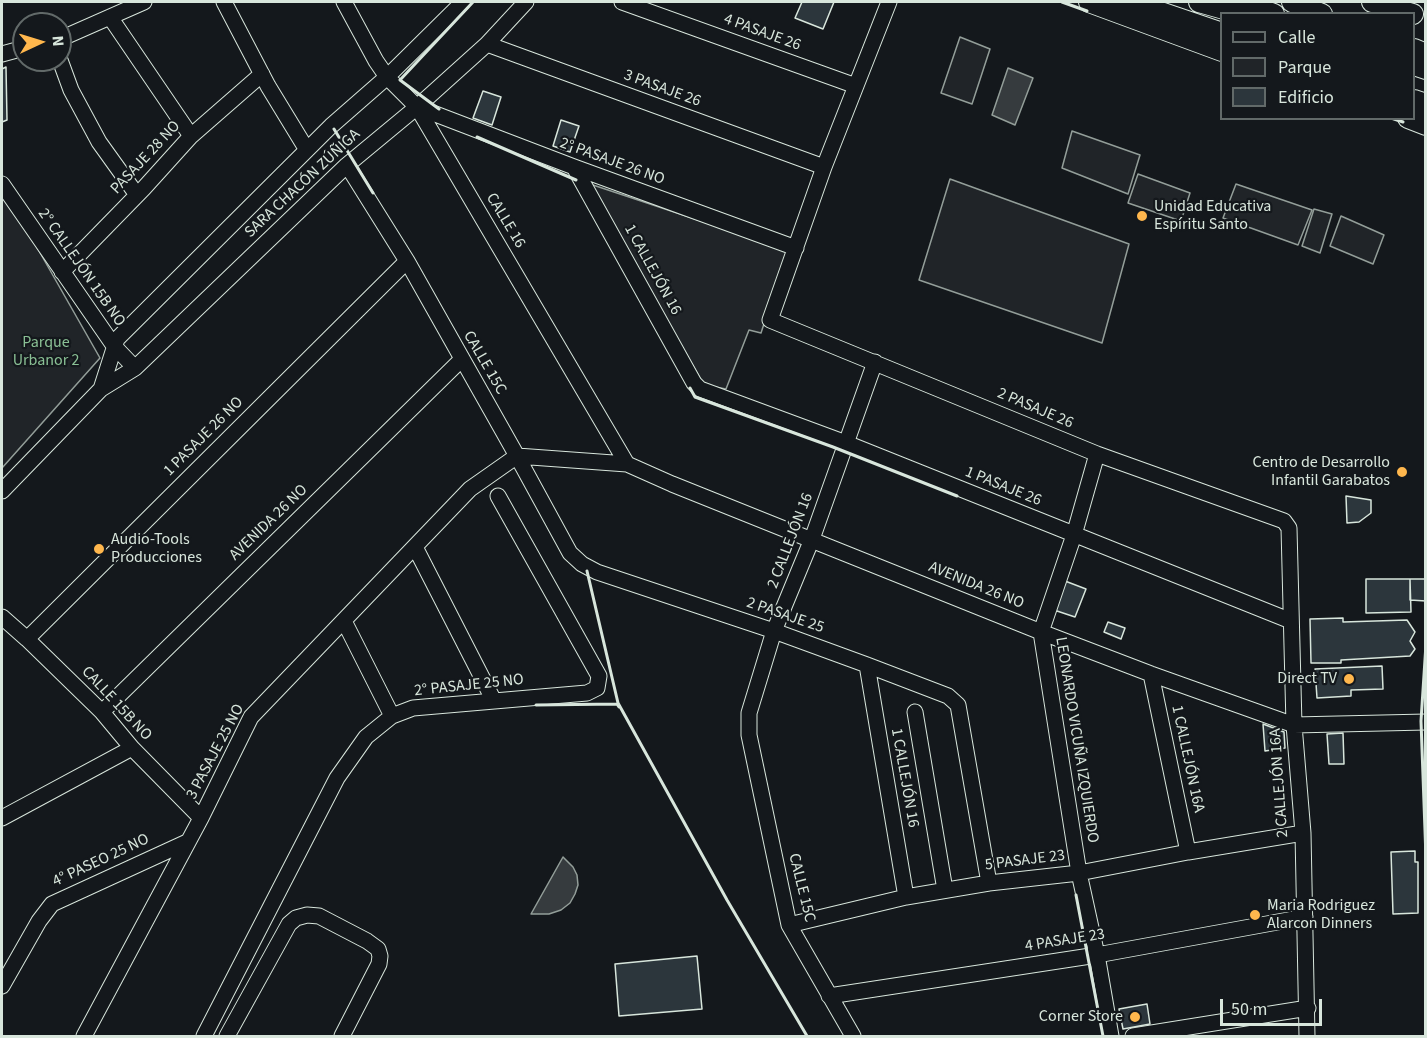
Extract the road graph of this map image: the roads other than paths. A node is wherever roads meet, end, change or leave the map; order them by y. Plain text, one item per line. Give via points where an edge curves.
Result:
1 (144, 2) edge
2 (224, 2) edge
3 (344, 2) edge
4 (463, 2) edge
5 (526, 2) edge
6 (622, 2) edge
7 (1089, 2) edge
8 (1131, 2) edge
9 (1199, 2) edge
10 (1242, 2) edge
11 (1292, 2) edge
12 (1320, 2) edge
13 (1372, 2) edge
14 (884, 3) edge
15 (1235, 12) edge
16 (1269, 12) edge
17 (1317, 12) edge
18 (1332, 12) edge
19 (1406, 12) edge
20 (110, 17) junction
21 (1220, 33) edge
22 (72, 34) edge
23 (487, 44) junction
24 (1220, 51) edge
25 (64, 72) edge
26 (262, 74) junction
27 (387, 77) junction
28 (856, 86) junction
29 (417, 107) junction
30 (191, 136) junction
31 (307, 150) junction
32 (347, 165) junction
33 (574, 167) junction
34 (824, 168) junction
35 (2, 184) edge
36 (137, 195) junction
37 (796, 248) junction
38 (406, 261) junction
39 (62, 272) junction
40 (114, 346) junction
41 (461, 360) junction
42 (875, 362) junction
43 (135, 369) junction
44 (101, 389) junction
45 (700, 389) joint
46 (846, 443) junction
47 (1097, 454) junction
48 (517, 456) junction
49 (627, 464) junction
50 (2, 491) edge
51 (498, 496) dead end
52 (1289, 528) joint
53 (1074, 535) junction
54 (812, 539) junction
55 (415, 547) junction
56 (597, 572) joint
57 (2, 617) edge
58 (344, 621) junction
59 (1291, 621) junction
60 (774, 631) junction
61 (1041, 632) junction
62 (27, 639) junction
63 (867, 665) junction
64 (1151, 675) junction
65 (494, 701) junction
66 (102, 712) junction
67 (915, 712) dead end
68 (392, 716) junction
69 (1425, 722) edge
70 (1294, 725) junction
71 (749, 735) joint
72 (132, 748) junction
73 (2, 818) edge
74 (201, 818) junction
75 (1303, 833) junction
76 (187, 842) junction
77 (1188, 852) junction
78 (1079, 873) junction
79 (990, 883) junction
80 (945, 890) junction
81 (906, 897) junction
82 (1305, 917) junction
83 (789, 925) junction
84 (1097, 955) junction
85 (2, 986) edge
86 (829, 996) junction
87 (1308, 1008) junction
88 (84, 1036) edge
89 (204, 1036) edge
90 (227, 1036) edge
91 (342, 1036) edge
92 (853, 1036) edge
93 (1111, 1036) edge
94 (1132, 1036) edge
95 (1307, 1036) edge

1 - 20 street
2 - 26 street
3 - 27 street, CALLE 16
4 - 27 street, SARA CHACÓN ZÚÑIGA
5 - 23 street, SARA CHACÓN ZÚÑIGA
6 - 28 street, 4 PASAJE 26
7 - 24 main road
8 - 21 main road
9 - 15 main road
10 - 16 main road
11 - 17 main road
12 - 18 main road
13 - 19 main road
14 - 28 street
20 - 22 street
20 - 30 street
23 - 29 street, SARA CHACÓN ZÚÑIGA
23 - 34 street, 3 PASAJE 26
25 - 36 street via 99,142
26 - 30 street, PASAJE 28 NO
26 - 31 street
27 - 29 street, CALLE 16
27 - 31 street, SARA CHACÓN ZÚÑIGA
28 - 34 street
29 - 32 street, SARA CHACÓN ZÚÑIGA
29 - 33 street, 2° PASAJE 26 NO
29 - 49 street, CALLE 16
30 - 36 street, PASAJE 28 NO
31 - 40 street, SARA CHACÓN ZÚÑIGA
32 - 38 street, CALLE 15C
32 - 43 street, SARA CHACÓN ZÚÑIGA
33 - 37 street, 2° PASAJE 26 NO
33 - 45 street, 1 CALLEJÓN 16
34 - 37 street
35 - 39 street, 2° CALLEJÓN 15B NO
36 - 39 street, PASAJE 28 NO
37 - 42 street, 2 PASAJE 26 via 771,322
38 - 41 street, CALLE 15C
38 - 62 street, 1 PASAJE 26 NO
39 - 40 street, 2° CALLEJÓN 15B NO
40 - 43 street, 2° CALLEJÓN 15B NO
40 - 44 street, SARA CHACÓN ZÚÑIGA
41 - 48 street, CALLE 15C
41 - 66 street, AVENIDA 26 NO
42 - 46 street, 2 CALLEJÓN 16
42 - 47 street, 2 PASAJE 26
43 - 44 street, SARA CHACÓN ZÚÑIGA
44 - 50 street, SARA CHACÓN ZÚÑIGA
45 - 46 street, 1 PASAJE 26
46 - 53 street, 1 PASAJE 26
46 - 54 street, 2 CALLEJÓN 16
47 - 52 street, 2 PASAJE 26 via 1284,521
47 - 53 street, LEONARDO VICUÑA IZQUIERDO
48 - 49 street, AVENIDA 26 NO
48 - 55 street, 3 PASAJE 25 NO via 470,489
48 - 56 street, CALLE 15C via 570,553
49 - 54 street, AVENIDA 26 NO
51 - 65 street, 2° PASAJE 25 NO via 599,676 599,683 587,693
52 - 59 street, 2 CALLEJÓN 16A
53 - 59 street, 1 PASAJE 26
53 - 61 street, LEONARDO VICUÑA IZQUIERDO
54 - 60 street, 2 CALLEJÓN 16
54 - 61 street, AVENIDA 26 NO
55 - 58 street, 3 PASAJE 25 NO
55 - 65 street
56 - 60 street, 2 PASAJE 25
57 - 62 street, CALLE 15B NO
58 - 68 street
58 - 74 street, 3 PASAJE 25 NO via 251,717
59 - 70 street, 2 CALLEJÓN 16A
60 - 63 street, 2 PASAJE 25
60 - 71 street, 2 CALLEJÓN 16 via 749,713
61 - 64 street, AVENIDA 26 NO
61 - 78 street, LEONARDO VICUÑA IZQUIERDO
62 - 66 street, CALLE 15B NO
63 - 79 street, 2 PASAJE 25 via 948,696 958,705
63 - 81 street, 1 CALLEJÓN 16
64 - 70 street, AVENIDA 26 NO
64 - 77 street, 1 CALLEJÓN 16A
65 - 68 street, 2° PASAJE 25 NO via 413,708
66 - 72 street, CALLE 15B NO
67 - 80 street
68 - 89 street, 2° PASAJE 25 NO via 366,737 337,778
69 - 70 street, AVENIDA 26 NO
70 - 75 street, 2 CALLEJÓN 16A
71 - 83 street, CALLE 15C
72 - 73 street
72 - 74 street, CALLE 15B NO
74 - 76 street, 3 PASAJE 25 NO
75 - 77 street, 5 PASAJE 23
75 - 82 street, 2 CALLEJÓN 16A
76 - 85 street, 4° PASEO 25 NO via 52,904
76 - 88 street, 3 PASAJE 25 NO
77 - 78 street, 5 PASAJE 23
78 - 79 street, 5 PASAJE 23
78 - 84 street, LEONARDO VICUÑA IZQUIERDO
79 - 80 street, 5 PASAJE 23
80 - 81 street, 5 PASAJE 23
81 - 83 street, 5 PASAJE 23
82 - 84 street, 4 PASAJE 23
82 - 87 street, 2 CALLEJÓN 16A
83 - 86 street, CALLE 15C
84 - 86 street, 4 PASAJE 23
84 - 93 street, LEONARDO VICUÑA IZQUIERDO
86 - 92 street, CALLE 15C
87 - 94 street
87 - 95 street, 2 CALLEJÓN 16A
90 - 91 street via 289,924 307,915 319,916 378,948 379,964

